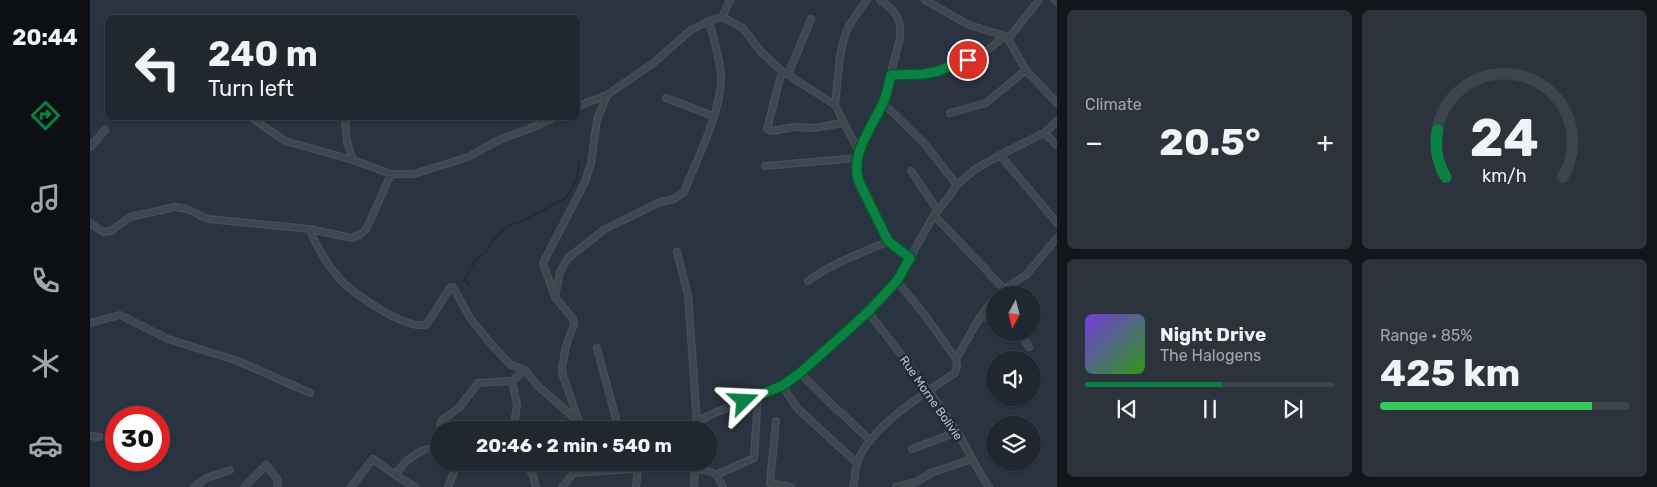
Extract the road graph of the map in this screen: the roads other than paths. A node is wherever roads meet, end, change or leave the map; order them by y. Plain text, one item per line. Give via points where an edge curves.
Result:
1 (730, 0) edge
2 (867, 0) edge
3 (880, 0) edge
4 (894, 0) edge
5 (924, 0) edge
6 (1039, 0) edge
7 (890, 6) junction
8 (722, 17) junction
9 (811, 19) dead end
10 (709, 21) junction
11 (1006, 37) junction
12 (1026, 70) junction
13 (782, 71) junction
14 (788, 75) junction
15 (891, 75) junction
16 (607, 95) junction
17 (666, 98) dead end
18 (884, 103) junction
19 (1057, 103) edge
20 (580, 105) edge
21 (835, 105) junction
22 (950, 113) dead end
23 (713, 116) junction
24 (255, 120) edge
25 (345, 120) edge
26 (548, 120) edge
27 (1057, 121) edge
28 (843, 123) junction
29 (105, 130) dead end
30 (1044, 134) junction
31 (1057, 145) edge
32 (90, 147) edge
33 (858, 155) junction
34 (1000, 155) junction
35 (353, 160) junction
36 (765, 166) dead end
37 (911, 171) dead end
38 (391, 174) junction
39 (957, 185) junction
40 (936, 213) junction
41 (90, 222) edge
42 (1057, 223) edge
43 (310, 229) junction
44 (1057, 238) edge
45 (888, 241) junction
46 (677, 252) dead end
47 (910, 258) junction
48 (808, 281) dead end
49 (897, 281) junction
50 (1001, 286) edge
51 (1009, 286) edge
52 (555, 296) junction
53 (986, 309) edge
54 (868, 312) junction
55 (980, 317) junction
56 (986, 317) edge
57 (90, 323) edge
58 (1025, 341) edge
59 (1029, 347) dead end
60 (597, 348) dead end
61 (956, 359) junction
62 (525, 370) junction
63 (800, 373) junction
64 (512, 381) junction
65 (782, 386) junction
66 (929, 391) junction
67 (310, 393) dead end
68 (758, 396) junction
69 (442, 421) edge
70 (514, 421) edge
71 (578, 421) edge
72 (579, 421) edge
73 (617, 421) edge
74 (697, 421) edge
75 (699, 421) edge
76 (776, 421) dead end
77 (957, 432) junction
78 (90, 436) edge
79 (99, 437) dead end
80 (870, 440) junction
81 (912, 448) dead end
82 (430, 449) edge
83 (972, 459) junction
84 (857, 463) junction
85 (230, 470) dead end
86 (454, 471) edge
87 (530, 471) edge
88 (576, 471) edge
89 (617, 471) edge
90 (638, 471) edge
91 (695, 471) edge
92 (707, 471) edge
93 (574, 473) junction
94 (716, 475) junction
95 (396, 476) junction
96 (194, 487) edge
97 (244, 487) edge
98 (277, 487) edge
99 (351, 487) edge
100 (415, 487) edge
101 (448, 487) edge
102 (536, 487) edge
103 (562, 487) edge
104 (636, 487) edge
105 (694, 487) edge
106 (723, 487) edge
107 (791, 487) edge
108 (853, 487) edge
109 (896, 487) edge
110 (989, 487) edge

1 - 8 street
2 - 21 street via 847,30
3 - 7 street
4 - 7 street
5 - 11 street via 969,25
6 - 11 street
7 - 15 street via 899,18 901,28
8 - 10 street
8 - 13 street via 743,28 761,52
9 - 14 street
10 - 16 street via 690,30 652,64
10 - 23 street via 721,76
11 - 12 street
11 - 15 street via 984,53 935,72
12 - 19 street
12 - 22 street via 986,103
13 - 14 street
13 - 28 street via 766,130
14 - 21 street
15 - 18 street
16 - 20 street
16 - 52 street via 584,184 544,263
17 - 23 street
18 - 33 street
18 - 39 street via 924,143
21 - 28 street
23 - 52 street via 684,192 605,229 568,258 560,272
24 - 35 street via 285,140
25 - 35 street
26 - 38 street via 501,139 468,158 414,174
27 - 30 street
28 - 33 street
29 - 32 street
30 - 31 street
30 - 34 street
33 - 36 street
33 - 45 street via 856,175
34 - 39 street via 974,170
34 - 42 street
35 - 38 street
37 - 40 street
38 - 43 street via 367,228 361,234 352,238
39 - 40 street
40 - 47 street
40 - 50 street
41 - 43 street via 103,232 130,217 175,207 208,219
43 - 62 street via 321,255 341,282 403,322 427,324 453,287 470,318 491,344 512,365
44 - 51 street via 1026,275
45 - 47 street
45 - 48 street via 842,260
46 - 74 street via 688,295
47 - 49 street
49 - 54 street
49 - 61 street
52 - 72 street via 574,324 562,368
53 - 55 street
54 - 63 street
54 - 66 street, Rue Morne Bolivie
55 - 56 street
55 - 61 street
57 - 67 street via 120,315 168,338 238,361
58 - 59 street
60 - 73 street
61 - 66 street via 955,373
62 - 64 street
62 - 71 street
63 - 65 street
63 - 80 street
64 - 69 street via 478,384 456,411
64 - 70 street via 517,405
65 - 68 street
65 - 84 street via 798,408
66 - 77 street, Rue Morne Bolivie
66 - 80 street
68 - 75 street
68 - 94 street via 754,458
76 - 107 street via 770,483
77 - 81 street
77 - 83 street, Rue Morne Bolivie
78 - 79 street
80 - 84 street
82 - 95 street via 417,453 403,463
83 - 109 street
83 - 110 street, Rue Morne Bolivie
84 - 108 street
85 - 96 street via 207,478
86 - 101 street
87 - 102 street
88 - 93 street
89 - 93 street
90 - 104 street
91 - 105 street
92 - 94 street
93 - 103 street
94 - 106 street
95 - 99 street via 374,459
95 - 100 street
97 - 98 street via 266,465 278,480

